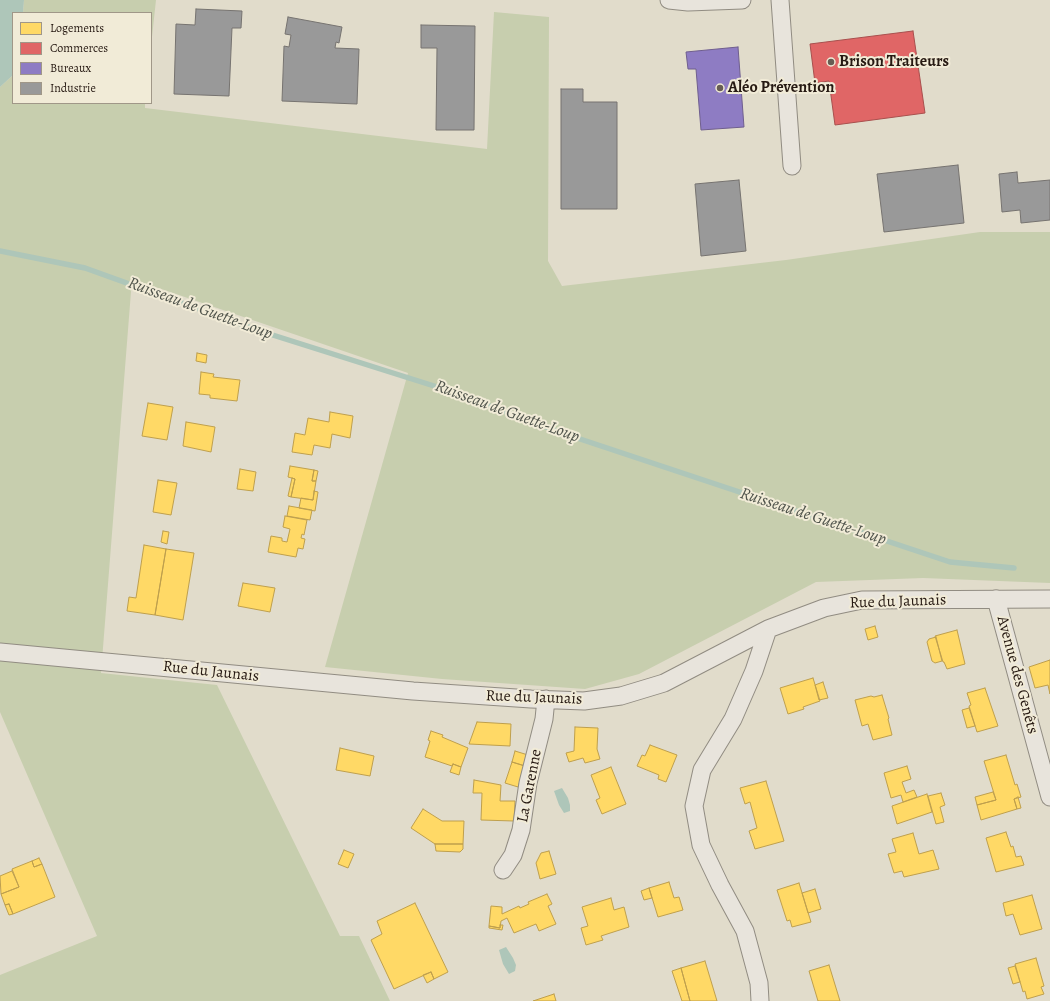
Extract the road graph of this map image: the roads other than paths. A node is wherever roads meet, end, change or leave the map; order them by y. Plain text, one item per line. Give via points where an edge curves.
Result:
1 (668, 0) edge
2 (742, 0) edge
3 (780, 0) edge
4 (792, 166) dead end
5 (996, 599) junction
6 (1050, 599) edge
7 (768, 629) junction
8 (0, 652) edge
9 (546, 699) junction
10 (1050, 797) edge
11 (503, 870) dead end
12 (760, 1001) edge

1 - 2 street
3 - 4 street
5 - 6 street, Rue du Jaunais
5 - 7 street, Rue du Jaunais via 862,600 824,608
5 - 10 street, Avenue des Genêts
7 - 9 street, Rue du Jaunais via 664,683 621,696 584,700
7 - 12 street via 734,719 702,770 694,806 701,845 745,931 759,983
8 - 9 street, Rue du Jaunais via 413,691
9 - 11 street, La Garenne via 521,830 513,855

